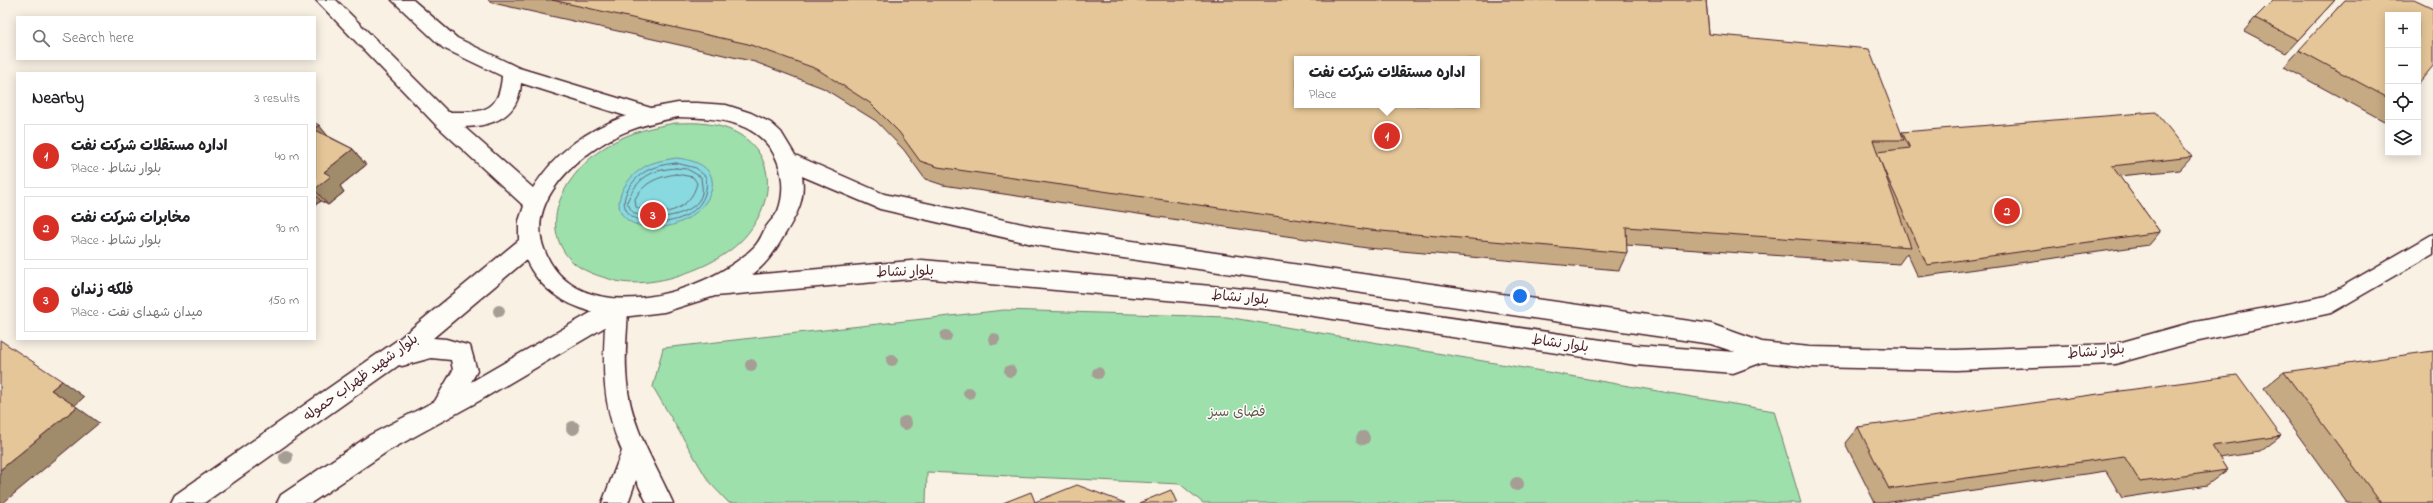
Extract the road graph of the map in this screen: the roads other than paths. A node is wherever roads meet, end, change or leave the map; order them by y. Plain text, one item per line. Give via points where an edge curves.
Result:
1 (325, 0) edge
2 (401, 0) edge
3 (512, 73) junction
4 (649, 115) junction
5 (442, 119) junction
6 (787, 160) junction
7 (535, 203) junction
8 (2433, 243) edge
9 (530, 244) junction
10 (713, 287) junction
11 (617, 309) junction
12 (1762, 352) junction
13 (384, 363) junction
14 (443, 409) junction
15 (633, 453) junction
16 (184, 503) edge
17 (290, 503) edge
18 (615, 503) edge
19 (660, 503) edge

1 - 5 main road
2 - 3 main road via 450,43
3 - 4 main road
3 - 5 main road via 508,103 498,113 474,119
4 - 6 main road via 692,110 731,114 754,122 772,136 785,152
4 - 7 main road via 620,125 599,136 567,158 548,180
5 - 7 main road
6 - 10 main road via 793,185 789,211 763,251 740,271
6 - 12 main road, بلوار نشاط via 880,201 1041,237 1711,334
7 - 9 main road via 529,231
8 - 12 main road, بلوار نشاط via 2331,304 2190,333 2115,354 1956,360 1810,357
9 - 11 main road via 540,268 558,287 586,301
9 - 13 main road, بلوار شهید ظهراب حموله via 448,314
10 - 11 main road via 682,300
10 - 12 main road, بلوار نشاط via 922,269 1267,300 1636,355 1733,363
11 - 14 main road
11 - 15 main road via 615,382
13 - 14 main road via 426,348 448,347 462,353 465,371
13 - 16 main road, بلوار شهید ظهراب حموله
14 - 17 main road via 379,443
15 - 18 main road
15 - 19 main road

